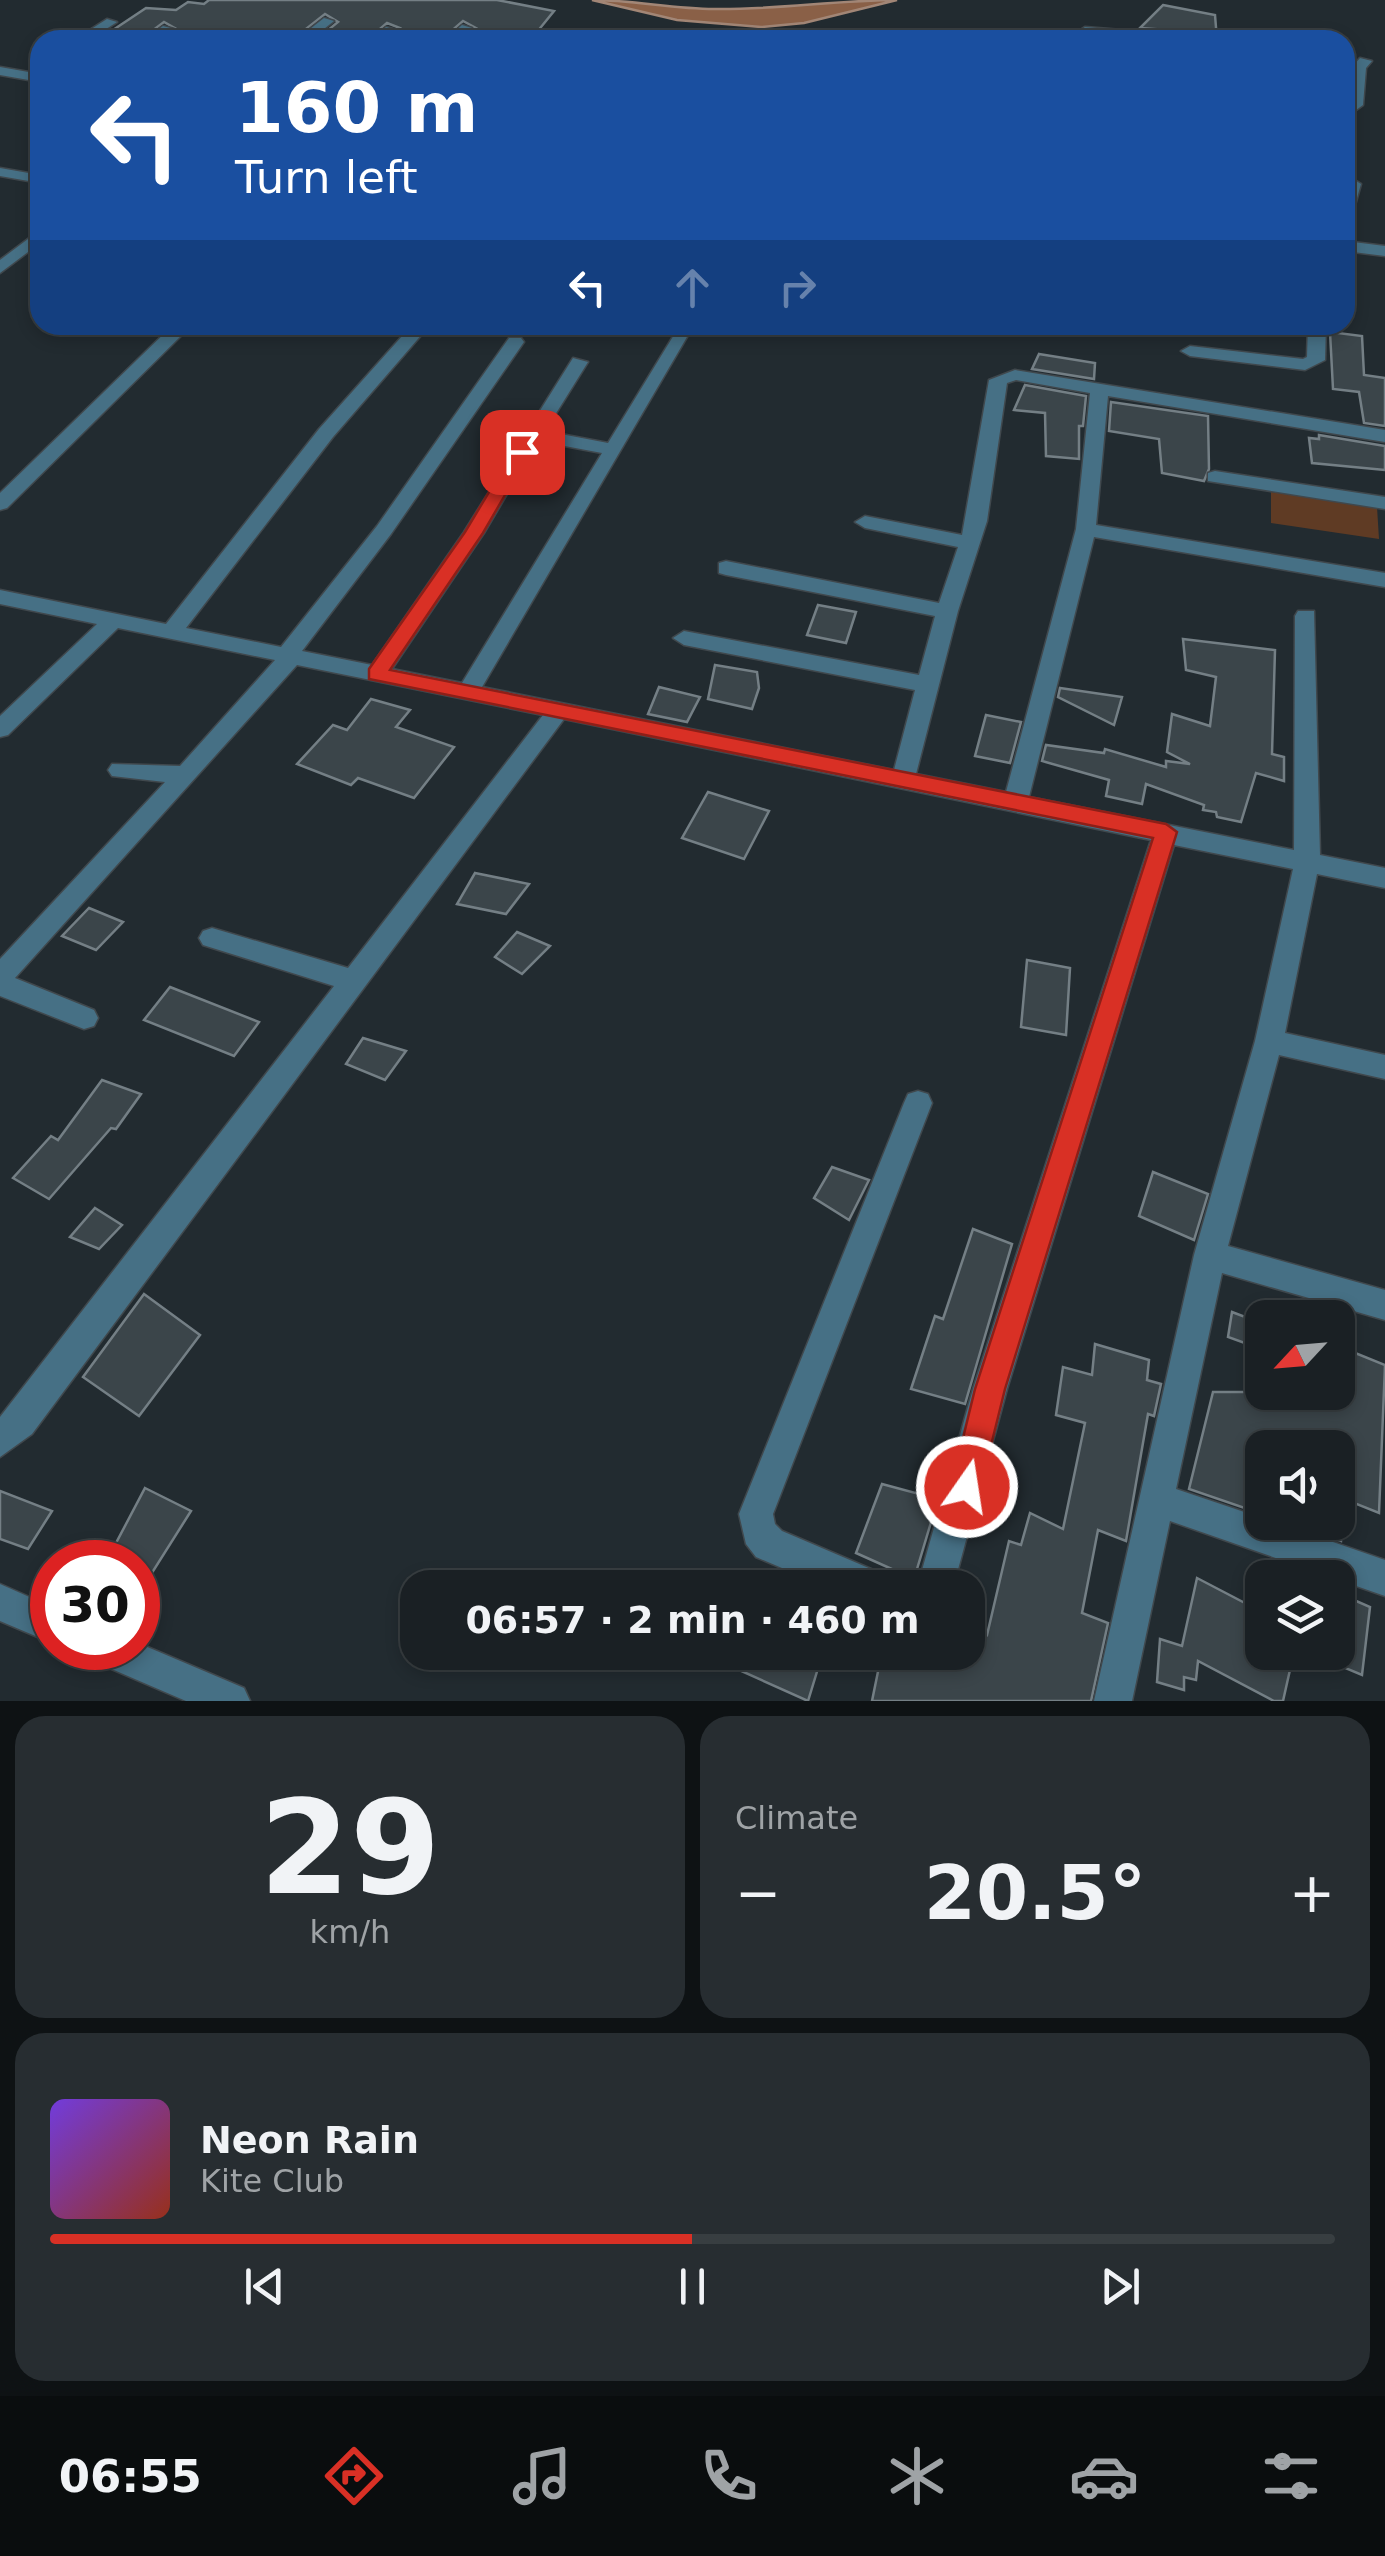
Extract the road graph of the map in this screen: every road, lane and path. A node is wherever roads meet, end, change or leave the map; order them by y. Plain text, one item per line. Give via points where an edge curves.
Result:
1 (328, 21) dead end
2 (110, 22) dead end
3 (466, 28) dead end
4 (97, 30) edge
5 (316, 30) edge
6 (463, 30) edge
7 (1355, 60) edge
8 (1365, 61) junction
9 (1382, 62) dead end
10 (3, 74) edge
11 (30, 76) edge
12 (1355, 106) edge
13 (0, 172) edge
14 (30, 177) edge
15 (30, 243) edge
16 (1355, 248) edge
17 (1385, 252) edge
18 (0, 268) edge
19 (173, 335) edge
20 (412, 335) edge
21 (684, 335) edge
22 (1317, 335) edge
23 (514, 342) dead end
24 (1190, 351) dead end
25 (579, 362) dead end
26 (1099, 390) junction
27 (533, 434) junction
28 (1385, 436) edge
29 (611, 449) junction
30 (1214, 477) dead end
31 (0, 504) edge
32 (1385, 504) edge
33 (865, 522) dead end
34 (1086, 529) junction
35 (970, 542) junction
36 (726, 568) dead end
37 (1385, 580) edge
38 (0, 597) edge
39 (947, 611) junction
40 (1306, 616) dead end
41 (112, 622) junction
42 (170, 634) junction
43 (684, 638) dead end
44 (288, 657) junction
45 (376, 674) junction
46 (929, 684) junction
47 (466, 693) junction
48 (558, 711) junction
49 (0, 729) edge
50 (120, 770) dead end
51 (186, 776) junction
52 (903, 779) junction
53 (1016, 802) junction
54 (1166, 832) junction
55 (1307, 861) junction
56 (1385, 878) edge
57 (212, 938) dead end
58 (0, 976) edge
59 (355, 981) junction
60 (0, 984) edge
61 (84, 1018) dead end
62 (1269, 1041) junction
63 (1385, 1068) edge
64 (918, 1103) dead end
65 (1210, 1255) junction
66 (1385, 1305) edge
67 (0, 1440) edge
68 (1158, 1500) junction
69 (830, 1570) edge
70 (941, 1570) edge
71 (1385, 1578) edge
72 (0, 1602) edge
73 (30, 1615) edge
74 (158, 1670) edge
75 (232, 1701) edge
76 (1113, 1701) edge

1 - 5 street
2 - 4 street
3 - 6 street
7 - 8 street
8 - 9 street
8 - 12 street
10 - 11 street
13 - 14 street
15 - 18 street
16 - 17 street
19 - 31 street
20 - 42 street via 326,433
21 - 29 street
22 - 24 street via 1316,360 1305,365
23 - 44 street
25 - 27 street
26 - 28 street
26 - 34 street
26 - 35 street via 1015,375 998,380
27 - 29 street
27 - 45 street
29 - 47 street via 544,576
30 - 32 street
33 - 35 street
34 - 37 street
34 - 53 street
35 - 39 street
36 - 39 street
38 - 41 street
39 - 46 street
40 - 55 street
41 - 42 street
41 - 49 street
42 - 44 street
43 - 46 street
44 - 45 street
44 - 51 street
45 - 47 street
46 - 52 street
47 - 48 street
48 - 52 street
48 - 59 street
50 - 51 street
51 - 58 street
52 - 53 street
53 - 54 street
54 - 55 street
54 - 70 street via 990,1389
55 - 56 street
55 - 62 street
57 - 59 street
59 - 67 street
60 - 61 street
62 - 63 street
62 - 65 street
64 - 69 street via 756,1514 758,1532 769,1544
65 - 66 street
65 - 68 street
68 - 71 street
68 - 76 street
72 - 73 street
74 - 75 street

